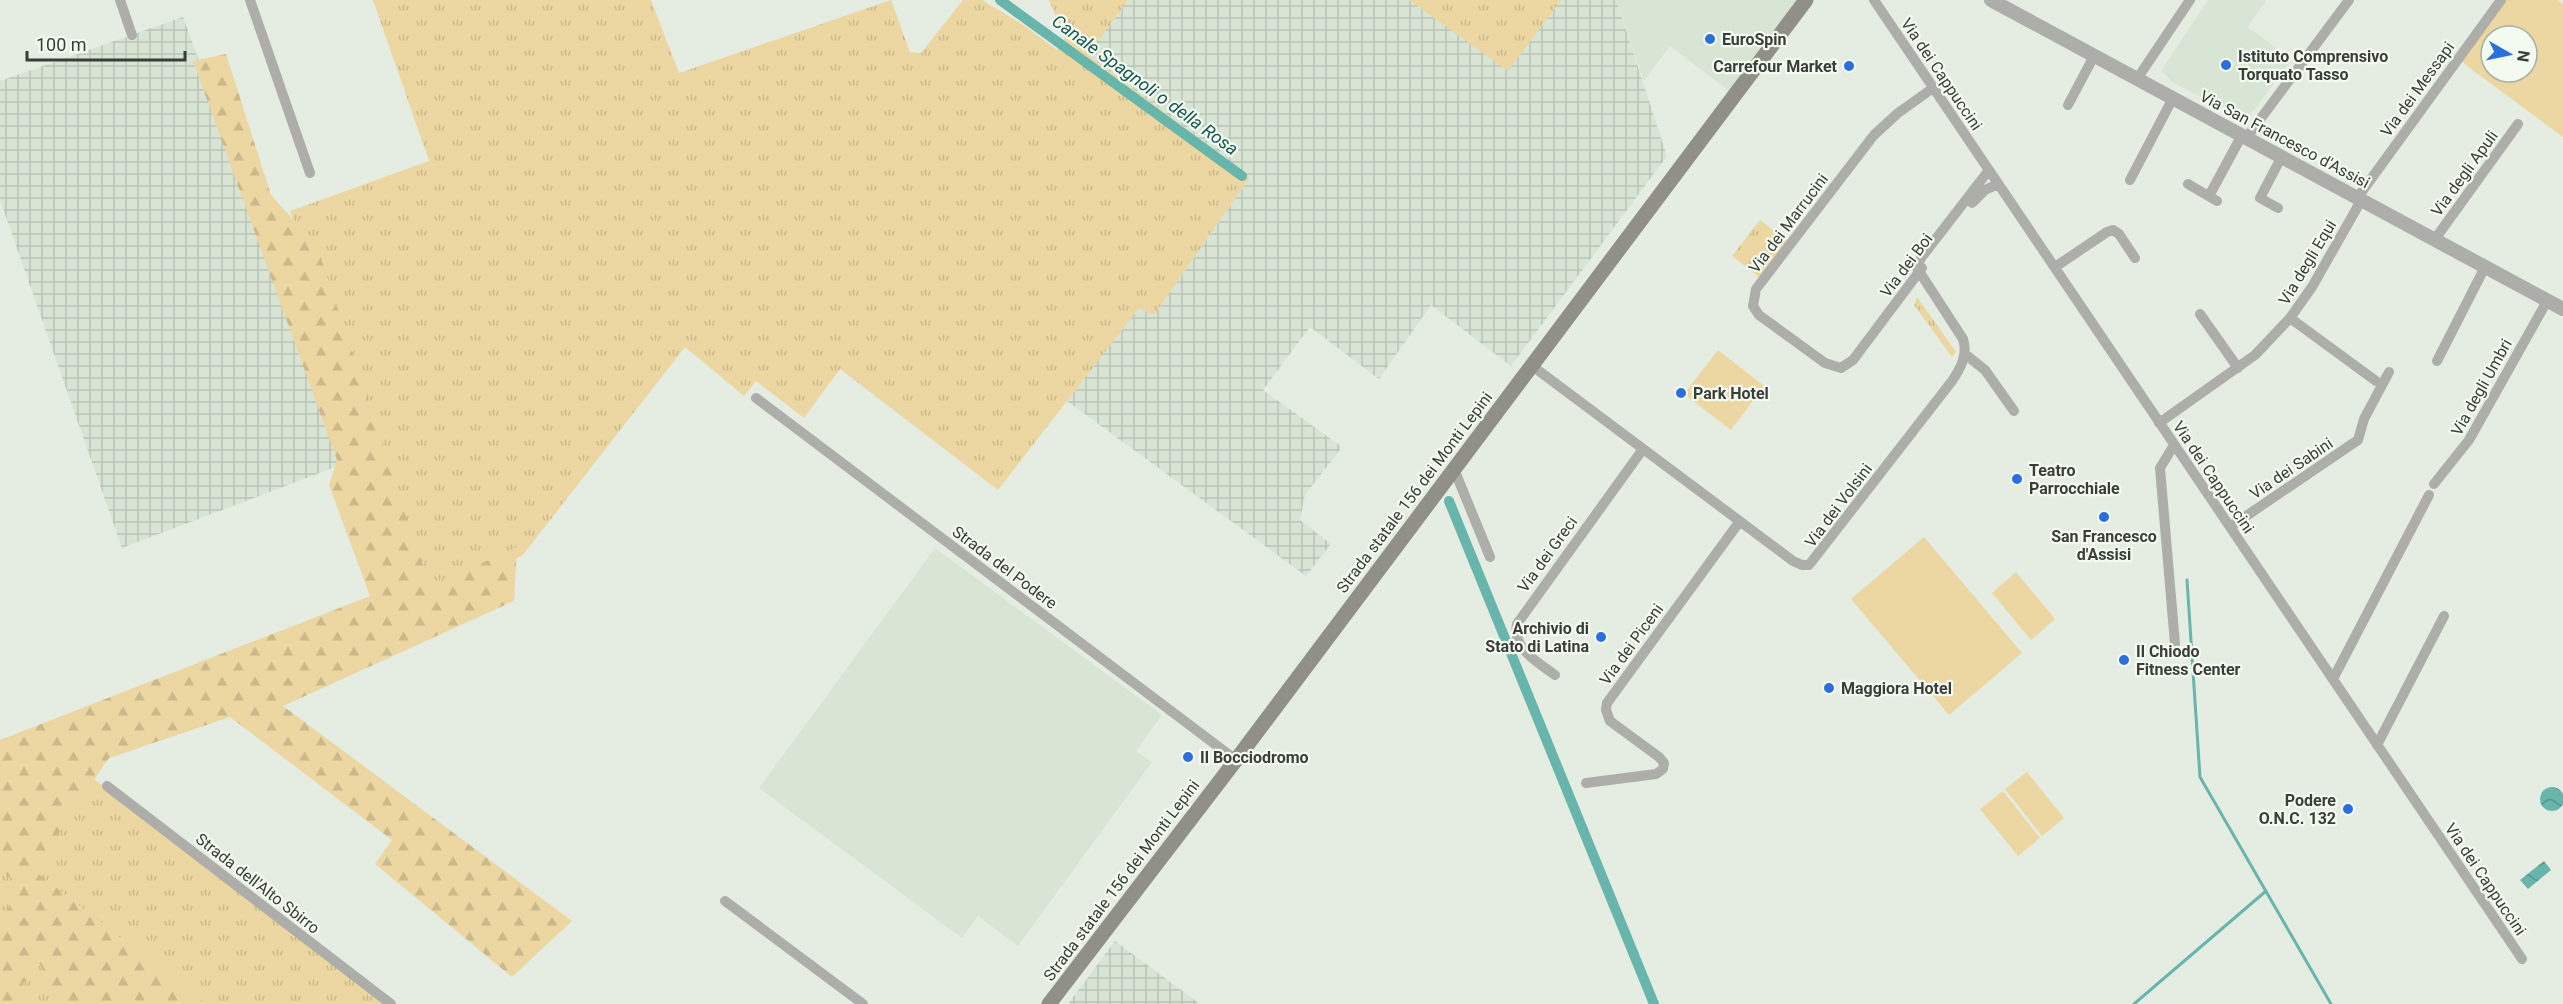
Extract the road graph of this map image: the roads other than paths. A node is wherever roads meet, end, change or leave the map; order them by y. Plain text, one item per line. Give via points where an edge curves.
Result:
1 (120, 0) edge
2 (250, 0) edge
3 (1806, 0) edge
4 (1874, 0) edge
5 (1991, 0) edge
6 (2190, 0) edge
7 (2349, 0) edge
8 (2501, 0) edge
9 (1881, 5) edge
10 (132, 35) dead end
11 (2094, 56) junction
12 (2137, 79) junction
13 (1933, 88) junction
14 (2173, 98) junction
15 (2068, 105) dead end
16 (2518, 124) dead end
17 (2245, 136) junction
18 (2282, 156) junction
19 (1989, 170) junction
20 (310, 173) dead end
21 (2130, 180) dead end
22 (1998, 184) junction
23 (2188, 184) dead end
24 (2360, 198) junction
25 (2278, 208) dead end
26 (2434, 239) junction
27 (2135, 258) dead end
28 (2055, 267) junction
29 (2485, 267) junction
30 (1918, 268) junction
31 (2547, 301) junction
32 (2563, 309) edge
33 (2200, 314) dead end
34 (2290, 318) junction
35 (1965, 354) junction
36 (2437, 361) dead end
37 (1531, 366) junction
38 (1841, 368) joint
39 (2238, 368) junction
40 (2389, 372) dead end
41 (2376, 381) dead end
42 (756, 398) dead end
43 (2014, 411) dead end
44 (2159, 423) junction
45 (2174, 446) junction
46 (1643, 448) junction
47 (1454, 469) junction
48 (2434, 484) dead end
49 (2429, 495) dead end
50 (1740, 520) junction
51 (2230, 527) junction
52 (1490, 557) dead end
53 (2444, 616) dead end
54 (2175, 644) dead end
55 (1555, 675) dead end
56 (2333, 680) junction
57 (2377, 745) junction
58 (1236, 760) junction
59 (1586, 783) dead end
60 (107, 786) dead end
61 (725, 901) dead end
62 (2522, 959) dead end
63 (391, 1004) edge
64 (863, 1004) edge
65 (1049, 1004) edge

1 - 10 street
2 - 20 street
3 - 37 main road, Strada statale 156 dei Monti Lepini
4 - 9 street, Via dei Cappuccini
5 - 11 street, Via San Francesco d'Assisi
6 - 12 street
7 - 17 street
8 - 24 street, Via dei Messapi
9 - 13 street, Via dei Cappuccini
11 - 12 street, Via San Francesco d'Assisi
11 - 15 street
12 - 14 street, Via San Francesco d'Assisi
13 - 19 street, Via dei Cappuccini
13 - 38 street, Via dei Marrucini via 1898,112 1869,141 1753,296 1753,306 1759,315 1825,363
14 - 17 street, Via San Francesco d'Assisi
14 - 21 street
16 - 26 street, Via degli Apuli
17 - 18 street, Via San Francesco d'Assisi
17 - 23 street via 2213,198
18 - 24 street, Via San Francesco d'Assisi
18 - 25 street via 2260,198
19 - 22 street, Via dei Cappuccini
19 - 30 street, Via dei Boi
22 - 28 street, Via dei Cappuccini
22 - 30 street, Via dei Boi via 1978,195
24 - 26 street, Via San Francesco d'Assisi
24 - 34 street, Via degli Equi via 2312,287
26 - 29 street, Via San Francesco d'Assisi
27 - 28 street via 2119,234 2110,230
28 - 44 street, Via dei Cappuccini
29 - 31 street, Via San Francesco d'Assisi
29 - 36 street
30 - 35 street via 1963,339
30 - 38 street, Via dei Boi via 1853,360
31 - 32 street, Via San Francesco d'Assisi
31 - 48 street, Via degli Umbri via 2469,440
33 - 39 street
34 - 39 street, Via degli Equi
34 - 41 street
35 - 43 street via 1985,370
35 - 50 street, Via dei Volsini via 1952,381 1809,565 1793,561
37 - 46 street, Via dei Volsini
37 - 47 main road, Strada statale 156 dei Monti Lepini
39 - 44 street, Via degli Equi
40 - 51 street, Via dei Sabini via 2364,419 2358,440
42 - 58 street, Strada del Podere
44 - 45 street, Via dei Cappuccini
45 - 51 street, Via dei Cappuccini
45 - 54 street via 2160,468
46 - 50 street, Via dei Volsini
46 - 55 street, Via dei Greci via 1517,624 1516,635 1522,647
47 - 52 street
47 - 58 main road, Strada statale 156 dei Monti Lepini
49 - 56 street
50 - 59 street, Via dei Piceni via 1607,703 1610,721 1663,760 1663,769 1656,774
51 - 56 street, Via dei Cappuccini
53 - 57 street
56 - 57 street, Via dei Cappuccini
57 - 62 street, Via dei Cappuccini
58 - 65 main road, Strada statale 156 dei Monti Lepini
60 - 63 street, Strada dell'Alto Sbirro
61 - 64 street

